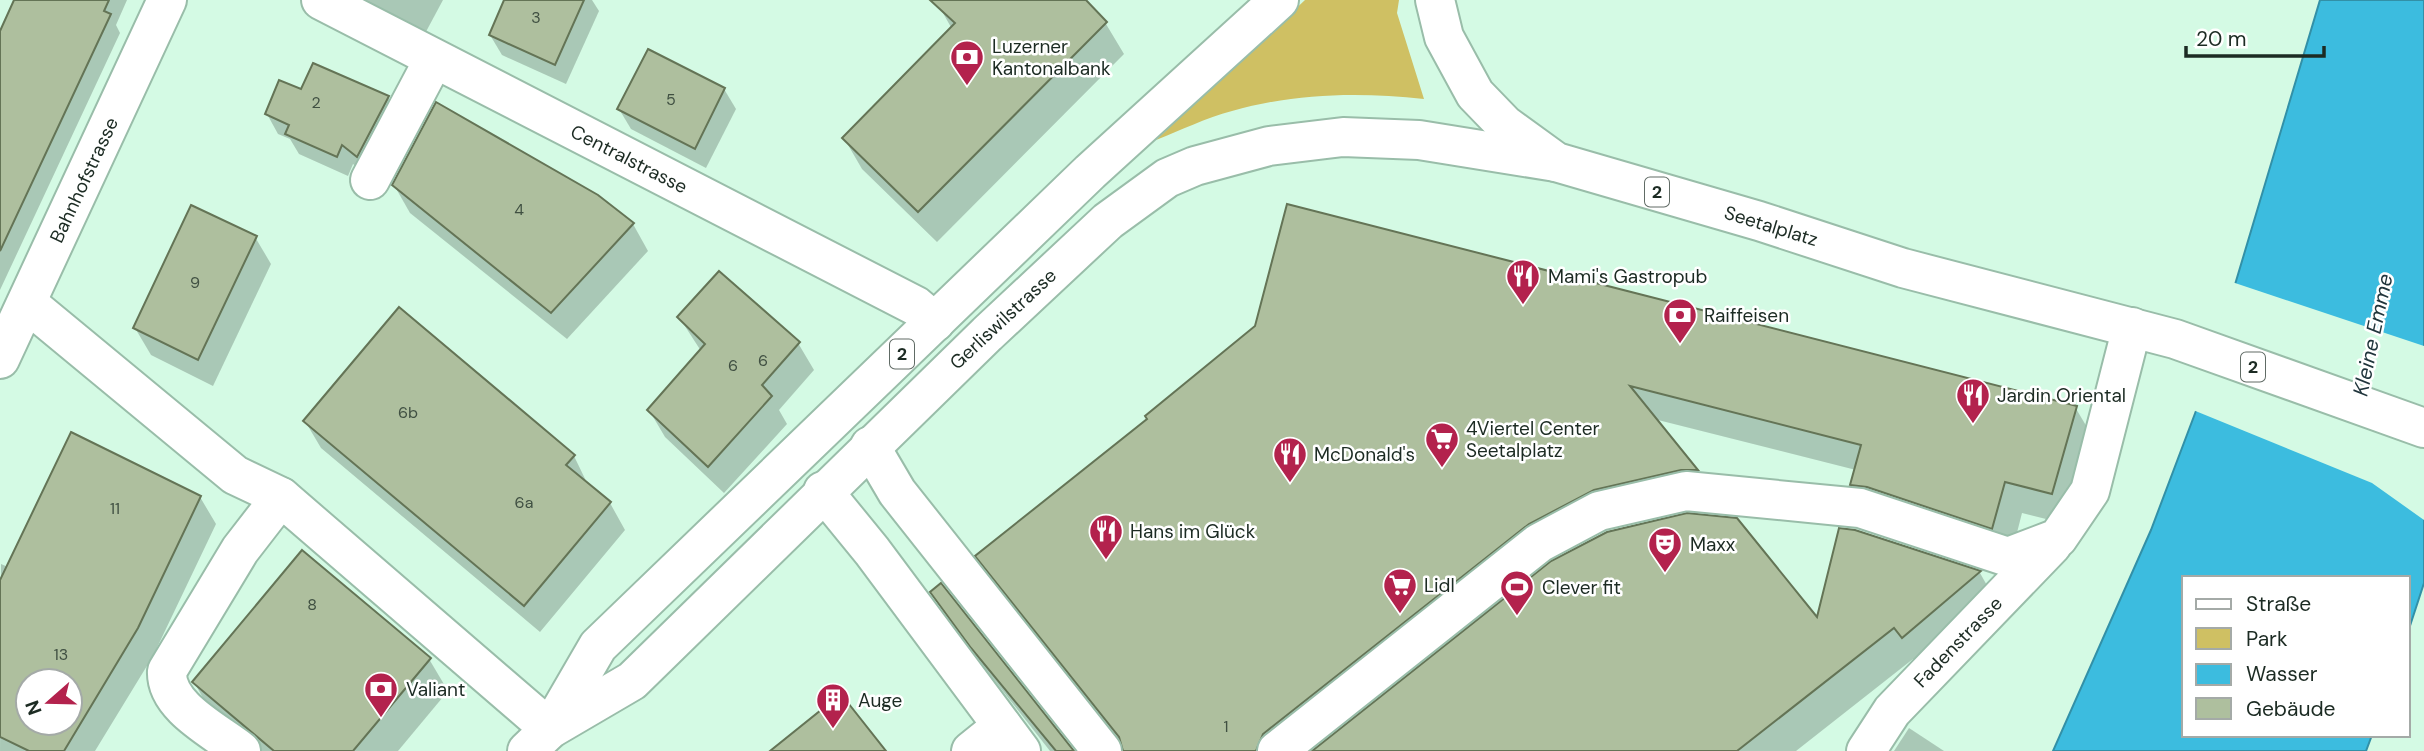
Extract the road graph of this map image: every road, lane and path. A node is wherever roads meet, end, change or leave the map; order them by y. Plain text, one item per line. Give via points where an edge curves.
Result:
1 (167, 0) edge
2 (321, 0) edge
3 (1279, 0) edge
4 (1435, 0) edge
5 (434, 58) junction
6 (1556, 162) junction
7 (370, 180) dead end
8 (27, 303) junction
9 (935, 322) junction
10 (2132, 327) junction
11 (0, 359) edge
12 (2424, 428) edge
13 (870, 446) junction
14 (823, 491) junction
15 (281, 497) junction
16 (2059, 538) junction
17 (1012, 738) edge
18 (539, 740) edge
19 (241, 751) edge
20 (971, 751) edge
21 (1102, 751) edge
22 (1277, 751) edge
23 (1866, 751) edge

1 - 8 main road, Bahnhofstrasse
2 - 5 main road, Centralstrasse
3 - 9 main road, 2 via 1090,172
4 - 6 main road, Seetalplatz via 1444,37 1475,94 1505,125
5 - 7 main road
5 - 9 main road, Centralstrasse via 916,306
6 - 10 main road, Seetalplatz / 2 via 1759,220 1903,268
6 - 13 main road, Gerliswilstrasse / 2 via 1419,140 1343,137 1269,146 1195,166 1144,192 1108,220
8 - 11 main road, Bahnhofstrasse
8 - 15 main road via 235,475
9 - 18 main road, 2 via 598,646
10 - 12 main road, Seetalplatz / 2
10 - 16 main road, Fadenstrasse via 2090,491
13 - 14 main road, Gerliswilstrasse / 2
13 - 21 main road via 897,492
14 - 17 main road
14 - 18 main road, Gerliswilstrasse / 2 via 632,681
15 - 18 main road
15 - 19 main road via 240,550 167,671 166,685 174,699
16 - 22 main road via 2008,557 1860,508 1686,491 1599,511 1539,543
16 - 23 main road, Fadenstrasse via 1892,711
17 - 20 main road

